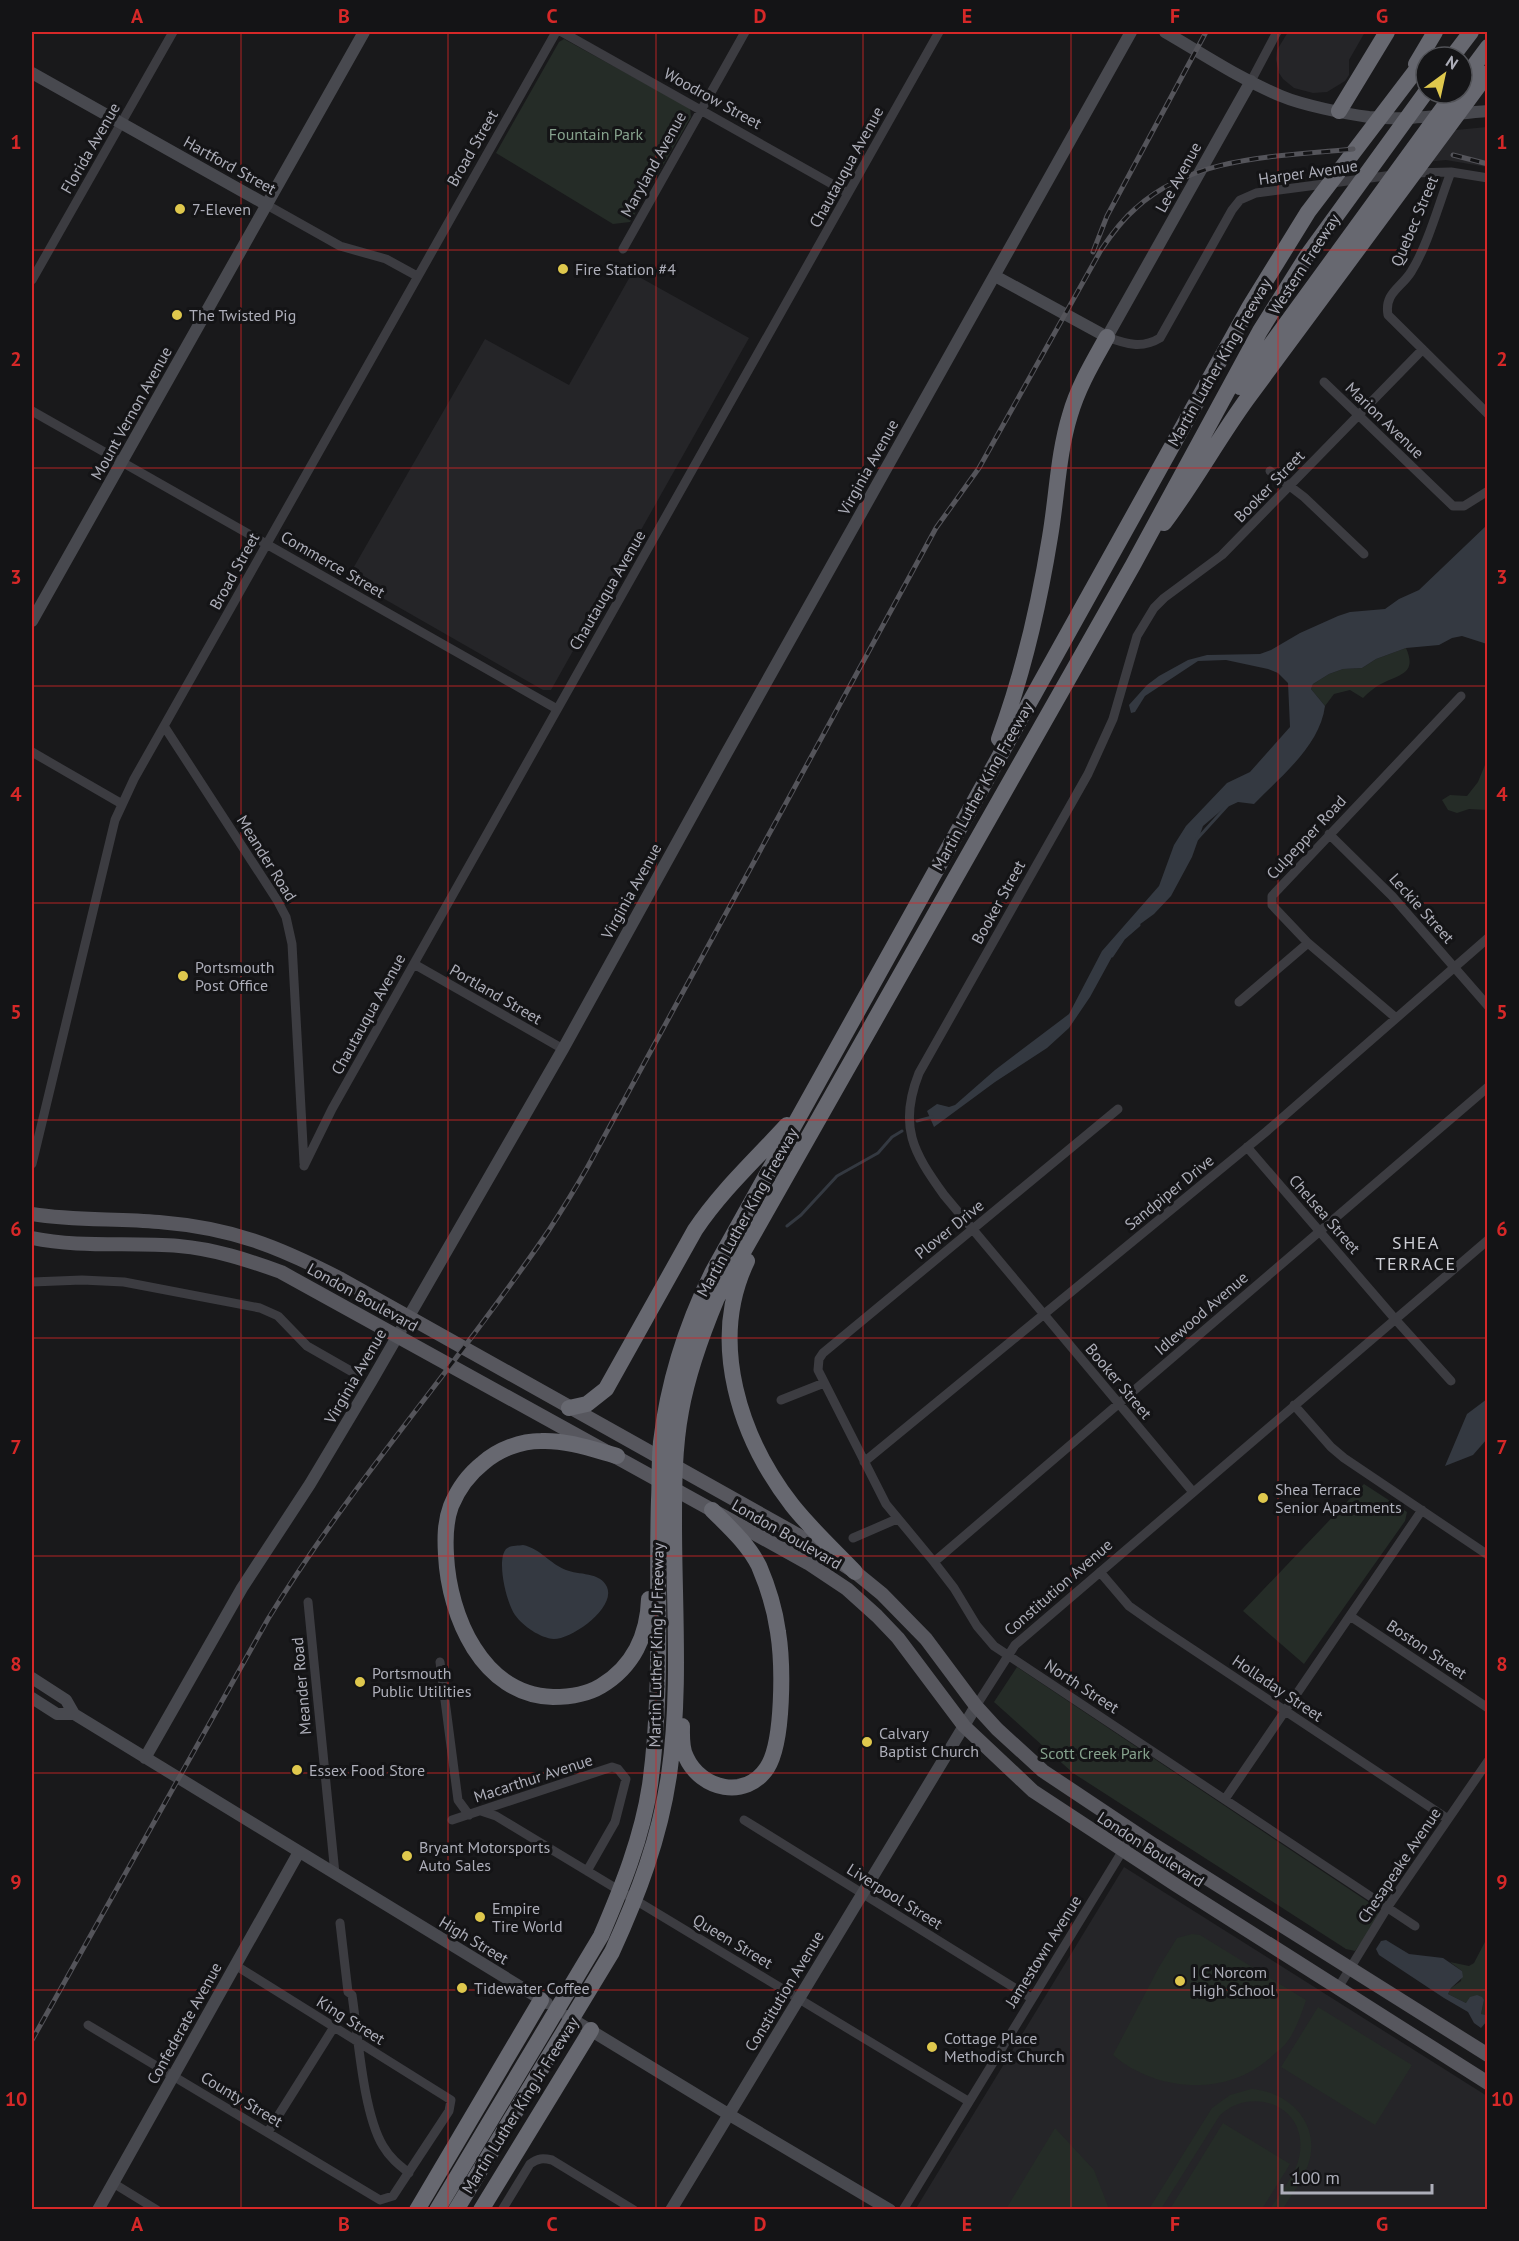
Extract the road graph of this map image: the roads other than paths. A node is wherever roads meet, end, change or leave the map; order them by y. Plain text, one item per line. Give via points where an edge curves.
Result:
1 (173, 32) edge
2 (364, 32) edge
3 (556, 32) edge
4 (562, 32) edge
5 (745, 32) edge
6 (939, 32) edge
7 (1131, 32) edge
8 (1165, 32) edge
9 (1277, 32) edge
10 (1387, 32) edge
11 (1435, 32) edge
12 (1446, 32) edge
13 (1471, 32) edge
14 (1436, 45) edge
15 (1461, 45) edge
16 (1488, 47) edge
17 (1474, 66) edge
18 (32, 73) edge
19 (1414, 73) edge
20 (1487, 74) edge
21 (1251, 81) junction
22 (1406, 83) junction
23 (1417, 105) edge
24 (1445, 105) edge
25 (701, 110) junction
26 (1339, 111) junction
27 (1488, 111) edge
28 (122, 123) junction
29 (1451, 172) junction
30 (1488, 178) edge
31 (848, 193) junction
32 (267, 205) junction
33 (623, 249) dead end
34 (417, 276) junction
35 (995, 276) junction
36 (32, 280) edge
37 (1107, 337) junction
38 (1422, 350) junction
39 (1324, 382) dead end
40 (32, 411) edge
41 (1488, 414) edge
42 (1358, 415) junction
43 (1196, 446) junction
44 (123, 462) junction
45 (1270, 471) dead end
46 (1291, 485) junction
47 (1488, 491) edge
48 (267, 544) junction
49 (1364, 554) dead end
50 (1133, 565) junction
51 (32, 621) edge
52 (1461, 696) dead end
53 (557, 709) junction
54 (164, 726) junction
55 (32, 752) edge
56 (979, 793) junction
57 (122, 804) junction
58 (1329, 834) junction
59 (1488, 938) edge
60 (1308, 944) junction
61 (414, 964) junction
62 (1454, 967) junction
63 (1239, 1002) dead end
64 (1488, 1006) edge
65 (1396, 1018) junction
66 (563, 1049) junction
67 (819, 1081) junction
68 (1488, 1087) edge
69 (1118, 1109) dead end
70 (1247, 1147) junction
71 (32, 1164) edge
72 (304, 1166) joint
73 (790, 1170) junction
74 (32, 1214) edge
75 (973, 1229) junction
76 (1319, 1231) junction
77 (32, 1238) edge
78 (1488, 1240) edge
79 (32, 1282) edge
80 (1043, 1314) junction
81 (1395, 1319) junction
82 (356, 1374) dead end
83 (1451, 1381) dead end
84 (824, 1383) junction
85 (781, 1400) dead end
86 (1118, 1403) junction
87 (562, 1404) junction
88 (1294, 1405) junction
89 (617, 1456) junction
90 (864, 1462) junction
91 (1193, 1492) junction
92 (712, 1510) junction
93 (1422, 1510) junction
94 (897, 1519) junction
95 (658, 1530) junction
96 (853, 1538) dead end
97 (1488, 1554) edge
98 (934, 1562) junction
99 (855, 1572) junction
100 (1100, 1572) junction
101 (308, 1602) dead end
102 (1350, 1616) junction
103 (1007, 1656) junction
104 (675, 1658) junction
105 (440, 1662) dead end
106 (32, 1678) edge
107 (32, 1698) edge
108 (976, 1706) junction
109 (1488, 1708) edge
110 (1284, 1710) junction
111 (74, 1714) junction
112 (964, 1726) junction
113 (145, 1758) junction
114 (1488, 1761) edge
115 (1224, 1799) junction
116 (481, 1811) junction
117 (468, 1815) junction
118 (1448, 1819) junction
119 (452, 1820) dead end
120 (744, 1820) dead end
121 (1134, 1832) junction
122 (1123, 1850) junction
123 (299, 1852) junction
124 (587, 1871) junction
125 (335, 1874) junction
126 (862, 1893) junction
127 (1387, 1908) junction
128 (340, 1923) dead end
129 (1415, 1926) dead end
130 (235, 1965) junction
131 (1351, 1967) junction
132 (1338, 1988) junction
133 (799, 1998) junction
134 (1031, 1998) junction
135 (541, 2000) junction
136 (88, 2025) dead end
137 (334, 2027) junction
138 (591, 2030) junction
139 (359, 2043) junction
140 (1488, 2055) edge
141 (174, 2076) junction
142 (1488, 2083) edge
143 (968, 2101) junction
144 (728, 2115) junction
145 (268, 2132) junction
146 (409, 2173) junction
147 (113, 2183) junction
148 (98, 2210) edge
149 (157, 2210) edge
150 (417, 2210) edge
151 (437, 2210) edge
152 (456, 2210) edge
153 (481, 2210) edge
154 (502, 2210) edge
155 (634, 2210) edge
156 (670, 2210) edge
157 (890, 2210) edge
158 (903, 2210) edge

1 - 28 street, Florida Avenue
2 - 32 street, Mount Vernon Avenue
3 - 34 street, Broad Street
4 - 25 street, Woodrow Street
5 - 25 street, Maryland Avenue
6 - 31 street, Chautauqua Avenue
7 - 35 street, Virginia Avenue
8 - 21 street
9 - 21 street, Lee Avenue
10 - 26 highway
11 - 22 highway
12 - 14 highway
13 - 15 highway
16 - 17 highway
18 - 28 street, Hartford Street
19 - 22 highway
20 - 50 highway via 1246,399 1185,495
21 - 26 street via 1282,97
21 - 37 street, Lee Avenue
22 - 56 highway, Martin Luther King Freeway via 1308,212 1250,306
23 - 43 highway, Western Freeway via 1281,296
24 - 43 highway
25 - 31 street, Woodrow Street
25 - 33 street, Maryland Avenue
26 - 27 street via 1400,118
28 - 32 street, Hartford Street
28 - 36 street, Florida Avenue
29 - 30 street, Harper Avenue
29 - 37 street, Harper Avenue via 1256,193 1240,200 1160,338 1140,346
29 - 38 street, Quebec Street via 1414,265 1386,306 1388,315
31 - 53 street, Chautauqua Avenue
32 - 34 street, Hartford Street via 340,246 386,259
32 - 44 street, Mount Vernon Avenue
34 - 48 street, Broad Street
35 - 37 street
35 - 66 street, Virginia Avenue
37 - 56 highway via 1070,416 1028,649
38 - 41 street, Quebec Street
38 - 42 street, Booker Street
39 - 42 street, Marion Avenue
40 - 44 street, Commerce Street
42 - 46 street, Booker Street
42 - 47 street, Marion Avenue via 1451,504 1458,508
43 - 50 highway, Martin Luther King Freeway
44 - 48 street, Commerce Street
44 - 51 street, Mount Vernon Avenue
45 - 46 street
46 - 49 street
46 - 75 street, Booker Street via 1222,555 1164,598 1144,622 1113,719 1088,774 919,1073 909,1102 916,1153
48 - 53 street, Commerce Street
48 - 54 street, Broad Street
50 - 73 highway, Martin Luther King Freeway
52 - 58 street, Culpepper Road
53 - 61 street, Chautauqua Avenue
54 - 57 street, Broad Street
54 - 72 street, Meander Road via 277,900 288,925
55 - 57 street
56 - 67 highway, Martin Luther King Freeway
57 - 71 street, Broad Street
58 - 60 street, Culpepper Road via 1271,900
58 - 62 street, Leckie Street via 1392,896
59 - 62 street, Sandpiper Drive
60 - 63 street
60 - 65 street, Culpepper Road
61 - 66 street, Portland Street
61 - 72 street, Chautauqua Avenue
62 - 64 street, Leckie Street
62 - 65 street, Sandpiper Drive
65 - 70 street, Sandpiper Drive
66 - 113 street, Virginia Avenue via 371,1383 242,1588
67 - 87 highway via 790,1121 710,1207 606,1389 587,1404
67 - 95 highway, Martin Luther King Freeway via 712,1273 684,1338 661,1442
68 - 76 street, Idlewood Avenue
69 - 75 street, Plover Drive
70 - 76 street, Chelsea Street
70 - 80 street, Sandpiper Drive
73 - 99 highway via 735,1293 730,1348 734,1385 751,1436 777,1484 804,1519
73 - 104 highway, Martin Luther King Freeway via 717,1298 686,1388 675,1475
74 - 87 main road, London Boulevard via 159,1221 226,1231 281,1249
75 - 80 street, Booker Street
75 - 84 street, Plover Drive via 823,1353 818,1366
76 - 81 street, Chelsea Street
76 - 86 street, Idlewood Avenue
77 - 89 main road, London Boulevard via 56,1243 181,1246 226,1254 281,1272
78 - 81 street, Constitution Avenue
79 - 82 street via 124,1281 260,1308 278,1317 307,1346
80 - 86 street, Booker Street
80 - 90 street, Sandpiper Drive
81 - 83 street, Chelsea Street
81 - 88 street, Constitution Avenue
84 - 85 street
84 - 90 street, North Street
86 - 91 street, Booker Street
86 - 98 street, Idlewood Avenue
87 - 99 main road, London Boulevard via 796,1534
88 - 91 street, Constitution Avenue
88 - 93 street via 1337,1453
89 - 92 main road, London Boulevard
89 - 95 highway via 566,1443 531,1442 500,1452 465,1480 447,1522 447,1574 462,1625 484,1663 519,1689 548,1697 592,1691 618,1675 643,1636
90 - 94 street, North Street
91 - 100 street, Constitution Avenue
92 - 104 highway via 749,1548 774,1609 780,1699 773,1756 758,1778 739,1787 720,1787 708,1783 691,1766 682,1746
92 - 112 main road, London Boulevard via 847,1589 898,1638
93 - 97 street
93 - 102 street
94 - 96 street
94 - 98 street, North Street
95 - 151 highway, Martin Luther King Jr Freeway via 656,1724 641,1833 601,1936
98 - 103 street, North Street via 987,1639
99 - 108 main road, London Boulevard via 926,1639
100 - 103 street, Constitution Avenue
100 - 110 street, Holladay Street via 1130,1606
101 - 125 street, Meander Road
102 - 109 street, Boston Street
102 - 110 street
103 - 108 street, Constitution Avenue
103 - 115 street, North Street
104 - 152 highway, Martin Luther King Jr Freeway via 669,1774 659,1826 626,1922 600,1972
105 - 117 street via 458,1800
106 - 111 street, High Street via 66,1700
107 - 111 street, High Street via 57,1714
108 - 112 street, Constitution Avenue
108 - 121 main road, London Boulevard via 1042,1771
110 - 115 street
110 - 118 street, Holladay Street
111 - 113 street, High Street
112 - 122 main road, London Boulevard via 1033,1791
112 - 126 street, Constitution Avenue
113 - 123 street, High Street
114 - 118 street, Chesapeake Avenue
115 - 127 street, North Street
116 - 117 street, Macarthur Avenue
116 - 124 street, Queen Street via 496,1816
116 - 124 street, Macarthur Avenue via 612,1767 618,1769 626,1779 615,1822
117 - 119 street, Macarthur Avenue
118 - 127 street, Chesapeake Avenue
120 - 126 street, Liverpool Street
121 - 122 street, Jamestown Avenue
121 - 131 main road, London Boulevard
122 - 132 main road, London Boulevard
122 - 134 street, Jamestown Avenue
123 - 125 street, High Street
123 - 130 street, Confederate Avenue
124 - 133 street, Queen Street
125 - 135 street, High Street
126 - 133 street, Constitution Avenue
126 - 134 street, Liverpool Street
127 - 129 street, North Street
127 - 131 street, Chesapeake Avenue
128 - 139 street
130 - 137 street, King Street
130 - 141 street, Confederate Avenue
131 - 132 street, Chesapeake Avenue
131 - 140 main road, London Boulevard
132 - 142 main road, London Boulevard
133 - 143 street, Queen Street
133 - 144 street, Constitution Avenue
134 - 143 street, Jamestown Avenue
135 - 138 street, High Street
135 - 150 highway
136 - 141 street, County Street
137 - 139 street, King Street
137 - 145 street
138 - 144 street, High Street
138 - 153 highway
139 - 146 street via 370,2106 382,2145 392,2160
139 - 146 street, King Street via 451,2100
141 - 145 street, County Street
141 - 147 street, Confederate Avenue
143 - 158 street, Jamestown Avenue
144 - 156 street, Constitution Avenue
144 - 157 street, High Street
145 - 146 street, County Street via 380,2200 393,2196
147 - 148 street, Confederate Avenue
147 - 149 street
154 - 155 street via 536,2159 552,2160

